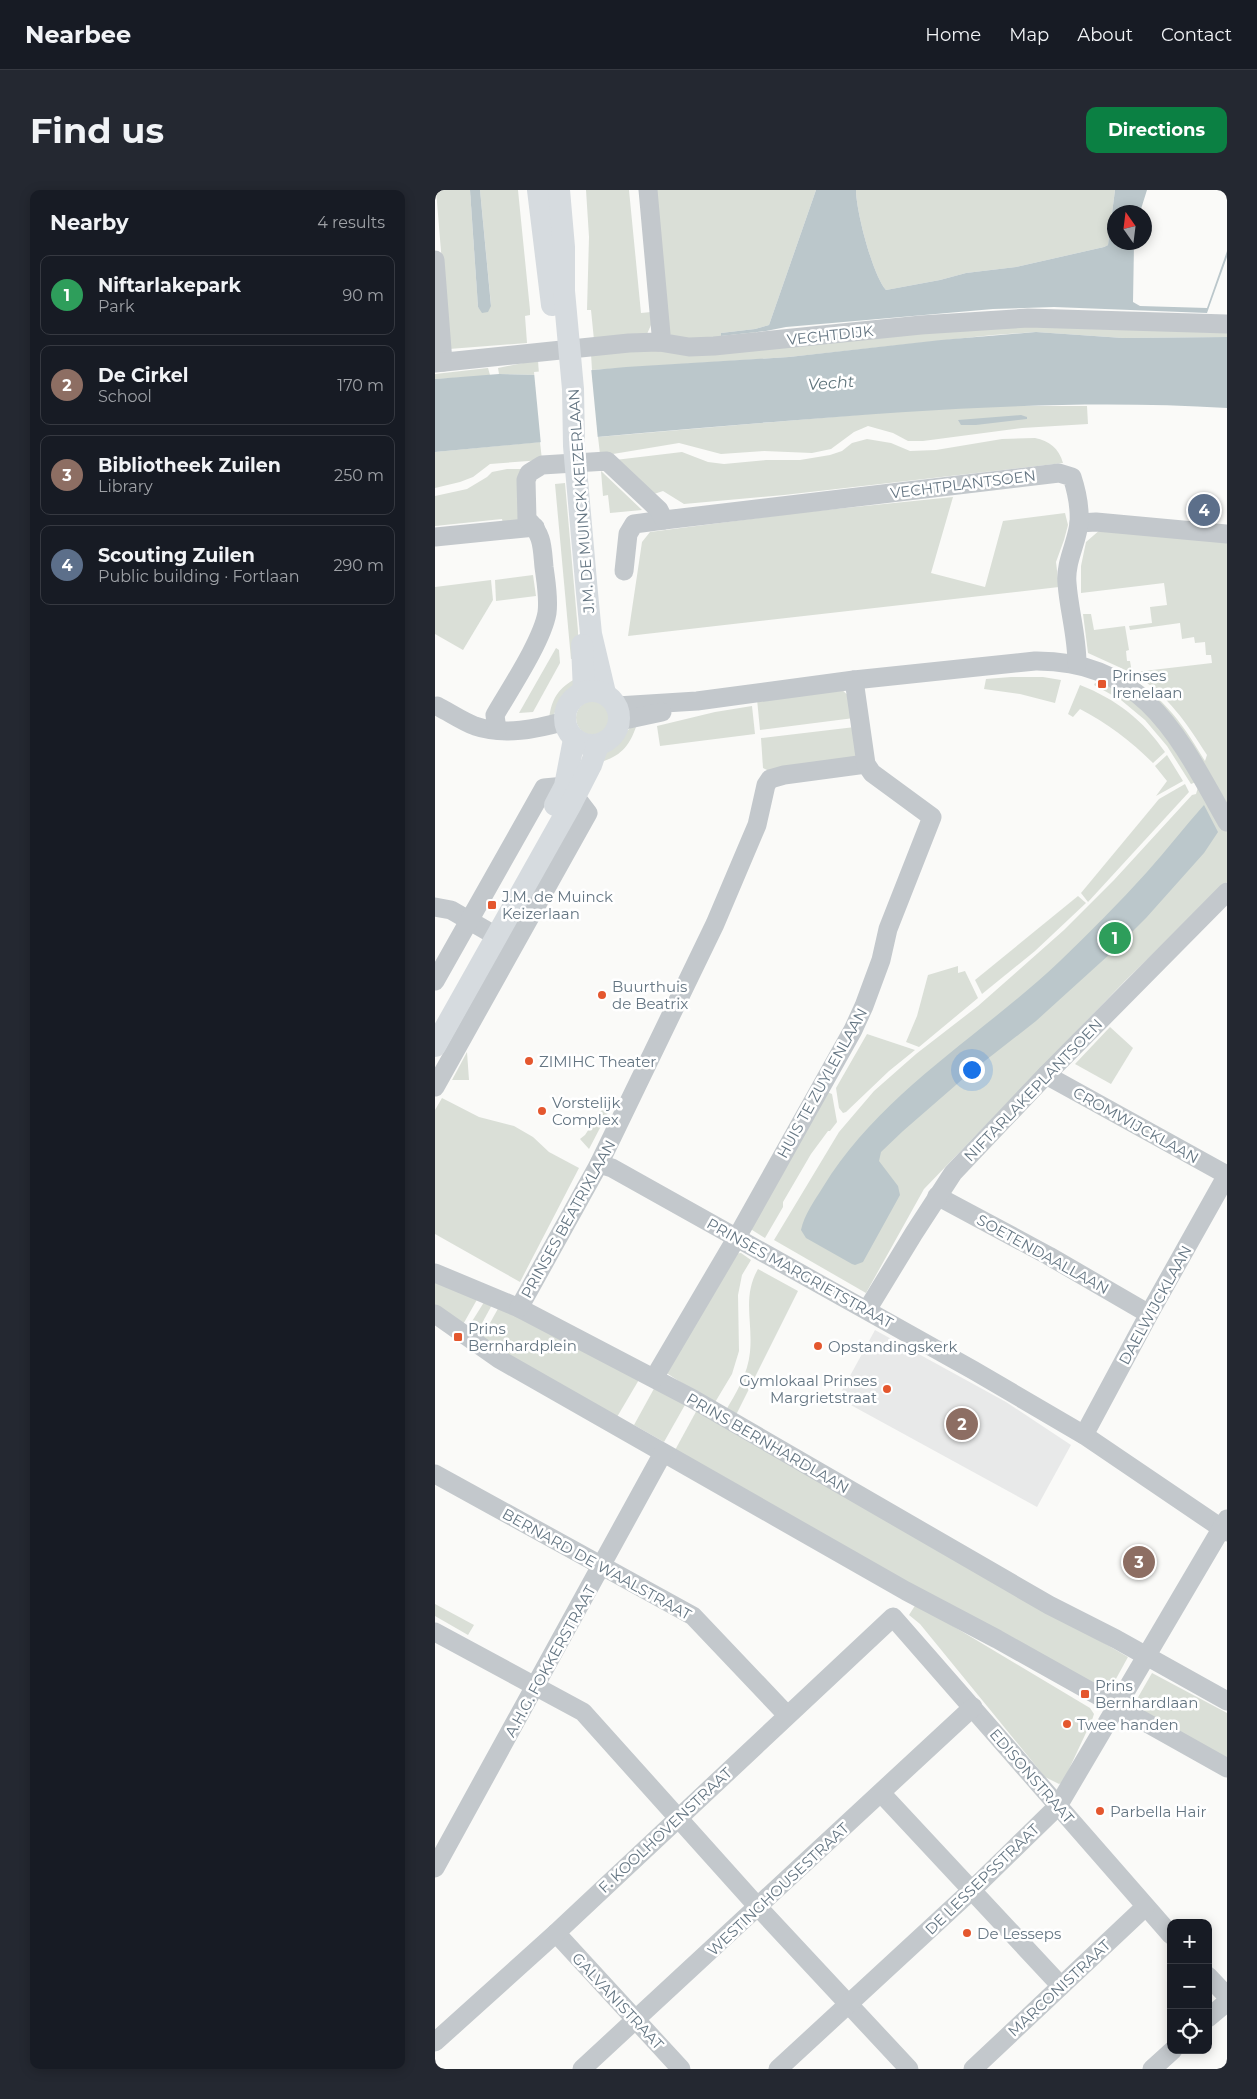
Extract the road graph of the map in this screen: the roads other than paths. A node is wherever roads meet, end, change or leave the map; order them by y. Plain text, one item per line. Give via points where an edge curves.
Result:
1 (538, 190) edge
2 (559, 190) edge
3 (648, 190) edge
4 (435, 260) edge
5 (1227, 324) edge
6 (562, 338) junction
7 (659, 342) junction
8 (439, 363) edge
9 (664, 520) junction
10 (1079, 523) junction
11 (535, 527) junction
12 (1227, 534) edge
13 (435, 537) edge
14 (624, 571) dead end
15 (1077, 664) junction
16 (854, 680) junction
17 (606, 703) junction
18 (435, 706) edge
19 (497, 730) junction
20 (569, 730) junction
21 (597, 745) junction
22 (866, 764) junction
23 (570, 791) junction
24 (1227, 822) edge
25 (1227, 892) edge
26 (435, 907) edge
27 (483, 929) junction
28 (435, 981) edge
29 (435, 1018) edge
30 (435, 1046) edge
31 (1046, 1075) junction
32 (435, 1087) edge
33 (599, 1164) junction
34 (1227, 1175) edge
35 (937, 1196) junction
36 (737, 1237) junction
37 (435, 1273) edge
38 (519, 1308) junction
39 (867, 1310) junction
40 (435, 1314) edge
41 (1149, 1314) junction
42 (654, 1378) junction
43 (1084, 1435) junction
44 (663, 1453) junction
45 (435, 1474) edge
46 (1225, 1526) edge
47 (603, 1566) junction
48 (893, 1616) joint
49 (435, 1632) edge
50 (1145, 1656) junction
51 (536, 1686) junction
52 (1227, 1701) edge
53 (973, 1707) junction
54 (1117, 1707) junction
55 (787, 1716) junction
56 (1227, 1768) edge
57 (881, 1794) junction
58 (1058, 1806) junction
59 (679, 1818) junction
60 (435, 1868) edge
61 (972, 1890) junction
62 (1145, 1907) junction
63 (758, 1908) junction
64 (1167, 1931) edge
65 (556, 1933) junction
66 (1212, 1980) edge
67 (1061, 1986) junction
68 (1227, 1996) edge
69 (1227, 2002) edge
70 (848, 2004) junction
71 (1212, 2015) edge
72 (635, 2020) junction
73 (435, 2042) edge
74 (1169, 2054) edge
75 (582, 2069) edge
76 (681, 2069) edge
77 (778, 2069) edge
78 (909, 2069) edge
79 (973, 2069) edge
80 (1152, 2069) edge

1 - 6 main road
2 - 6 main road
3 - 7 street via 661,334
4 - 8 street
5 - 7 street, VECHTDIJK via 1028,318 930,324 714,346 689,347
6 - 17 main road, J.M. DE MUINCK KEIZERLAAN via 573,389 572,475 591,634
7 - 8 street, VECHTDIJK via 629,342
9 - 10 street, VECHTPLANTSOEN via 1059,473 1073,477 1078,493
9 - 11 street via 659,510 607,461 600,460 542,465 529,472 526,480 527,519
9 - 14 street, VECHTPLANTSOEN via 634,524 628,534
10 - 12 street
10 - 15 street, VECHTPLANTSOEN via 1068,565 1067,583 1077,642
11 - 13 street
11 - 19 street via 541,538 547,612 542,631 495,715
15 - 16 street via 1035,660
15 - 24 street via 1116,680 1152,705 1175,733
16 - 17 street via 697,700 657,713
16 - 22 street
17 - 20 main road via 573,698 566,708
17 - 21 main road via 616,732 608,741
18 - 19 street via 476,726
19 - 20 street via 545,726
20 - 21 main road via 581,744
20 - 23 main road
21 - 23 main road via 591,765
22 - 33 street, PRINSES BEATRIXLAAN via 784,775 771,779 766,785 757,825 715,924
22 - 36 street, HUIS TE ZUYLENLAAN via 872,773 932,817 853,1030
23 - 27 main road
23 - 32 street via 588,813
25 - 31 street, NIFTARLAKEPLANTSOEN
26 - 27 street via 451,910
27 - 28 street
27 - 29 main road
27 - 30 main road
31 - 34 street, CROMWIJCKLAAN
31 - 35 street, NIFTARLAKEPLANTSOEN via 953,1173
33 - 36 street, PRINSES MARGRIETSTRAAT via 612,1168
33 - 38 street, PRINSES BEATRIXLAAN
34 - 41 street, DAELWIJCKLAAN
35 - 39 street, NIFTARLAKEPLANTSOEN
35 - 41 street, SOETENDAALLAAN
36 - 39 street, PRINSES MARGRIETSTRAAT
36 - 42 street, HUIS TE ZUYLENLAAN
37 - 38 street, PRINS BERNHARDLAAN
38 - 42 street, PRINS BERNHARDLAAN
39 - 43 street, PRINSES MARGRIETSTRAAT
40 - 44 street via 499,1359
41 - 43 street, DAELWIJCKLAAN
42 - 50 street, PRINS BERNHARDLAAN via 1040,1600
43 - 46 street, PRINSES MARGRIETSTRAAT
44 - 47 street, A.H.G. FOKKERSTRAAT
44 - 54 street
45 - 47 street, BERNARD DE WAALSTRAAT
46 - 50 street, DE LESSEPSSTRAAT
47 - 51 street, A.H.G. FOKKERSTRAAT
47 - 55 street, BERNARD DE WAALSTRAAT via 693,1616
48 - 53 street, EDISONSTRAAT
48 - 55 street, F. KOOLHOVENSTRAAT
49 - 51 street
50 - 52 street, PRINS BERNHARDLAAN
50 - 54 street, DE LESSEPSSTRAAT
51 - 59 street via 583,1712
51 - 60 street, A.H.G. FOKKERSTRAAT
53 - 57 street, WESTINGHOUSESTRAAT
53 - 58 street, EDISONSTRAAT
54 - 56 street
54 - 58 street, DE LESSEPSSTRAAT
55 - 59 street, F. KOOLHOVENSTRAAT
57 - 61 street
57 - 63 street, WESTINGHOUSESTRAAT
58 - 61 street, DE LESSEPSSTRAAT
58 - 62 street, EDISONSTRAAT
59 - 63 street
59 - 65 street, F. KOOLHOVENSTRAAT
61 - 67 street
61 - 70 street, DE LESSEPSSTRAAT
62 - 64 street, EDISONSTRAAT
62 - 67 street, MARCONISTRAAT
63 - 70 street
63 - 72 street, WESTINGHOUSESTRAAT
65 - 72 street, GALVANISTRAAT
65 - 73 street, F. KOOLHOVENSTRAAT
66 - 68 street
67 - 79 street, MARCONISTRAAT
69 - 71 street
70 - 77 street, DE LESSEPSSTRAAT
70 - 78 street
72 - 75 street, WESTINGHOUSESTRAAT
72 - 76 street, GALVANISTRAAT
74 - 80 street

